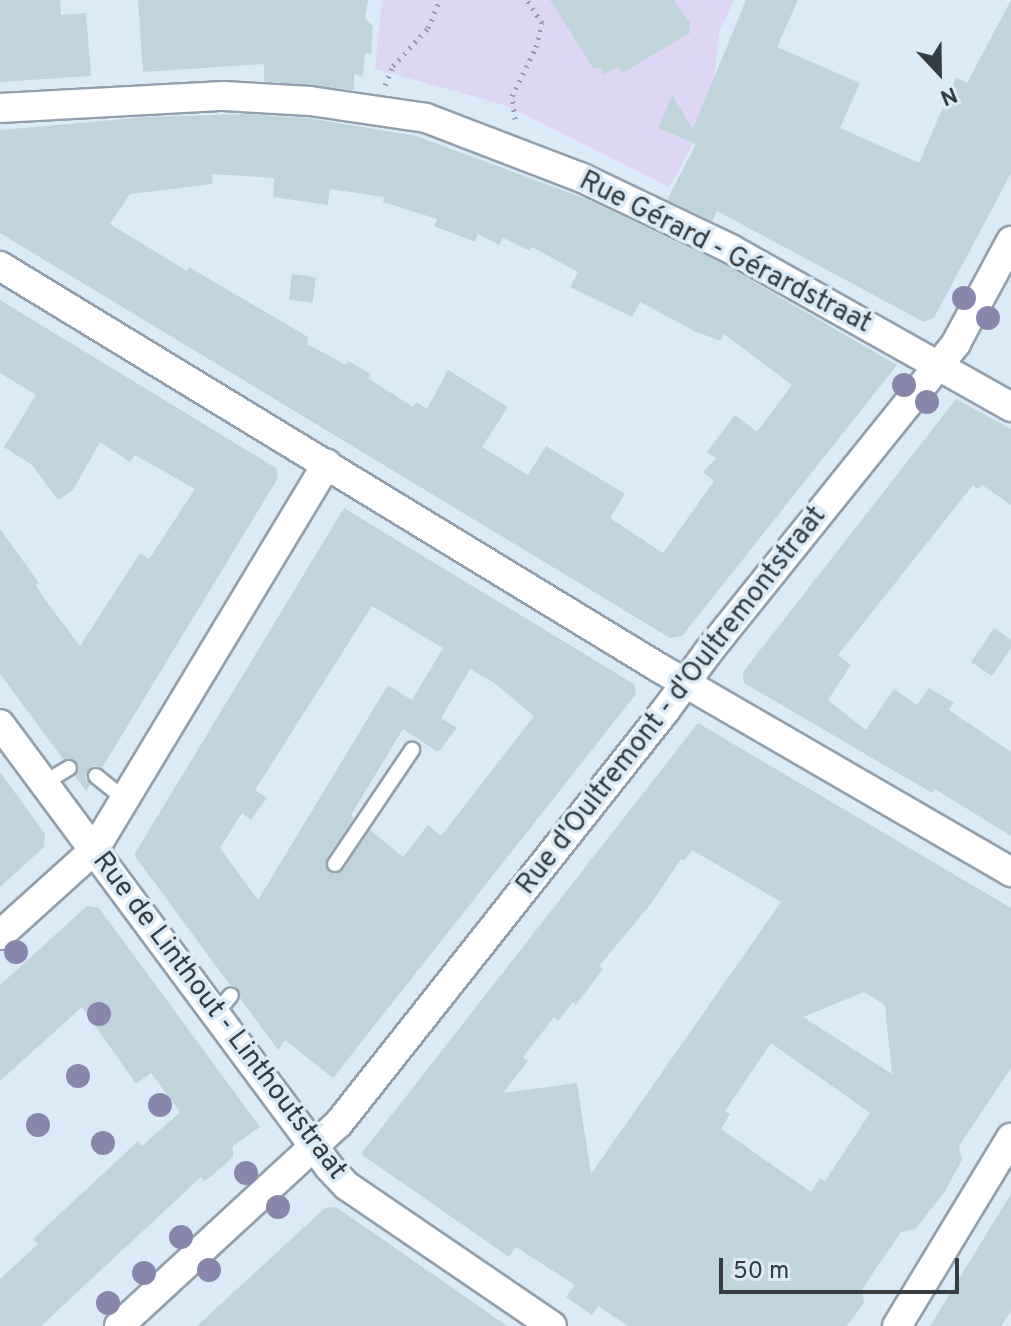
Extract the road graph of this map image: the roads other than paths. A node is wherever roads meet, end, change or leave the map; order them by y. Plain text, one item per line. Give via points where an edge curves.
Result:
1 (0, 108) edge
2 (1011, 241) edge
3 (0, 266) edge
4 (938, 366) junction
5 (1011, 407) edge
6 (327, 464) junction
7 (686, 683) junction
8 (0, 724) edge
9 (412, 750) dead end
10 (69, 768) dead end
11 (96, 776) dead end
12 (44, 783) junction
13 (124, 799) junction
14 (94, 850) junction
15 (335, 864) dead end
16 (1011, 872) edge
17 (0, 935) edge
18 (1011, 1138) edge
19 (313, 1148) junction
20 (119, 1326) edge
21 (552, 1326) edge
22 (897, 1326) edge

1 - 4 street, Rue Gérard - Gérardstraat via 224,96 310,101 426,118 580,177 731,249
2 - 4 street, Rue d'Oultremont - d'Oultremontstraat
3 - 6 street
4 - 5 street, Rue Gérard - Gérardstraat
4 - 7 street, Rue d'Oultremont - d'Oultremontstraat
6 - 7 street
6 - 13 street
7 - 16 street
7 - 19 street, Rue d'Oultremont - d'Oultremontstraat via 339,1123
8 - 12 street, Rue de Linthout - Linthoutstraat
9 - 15 lane
10 - 12 lane
11 - 13 lane
12 - 14 street, Rue de Linthout - Linthoutstraat
13 - 14 street
14 - 17 street
14 - 19 street, Rue de Linthout - Linthoutstraat via 224,1004
18 - 22 street
19 - 20 street, Rue d'Oultremont - d'Oultremontstraat
19 - 21 street, Rue de Linthout - Linthoutstraat via 347,1186

